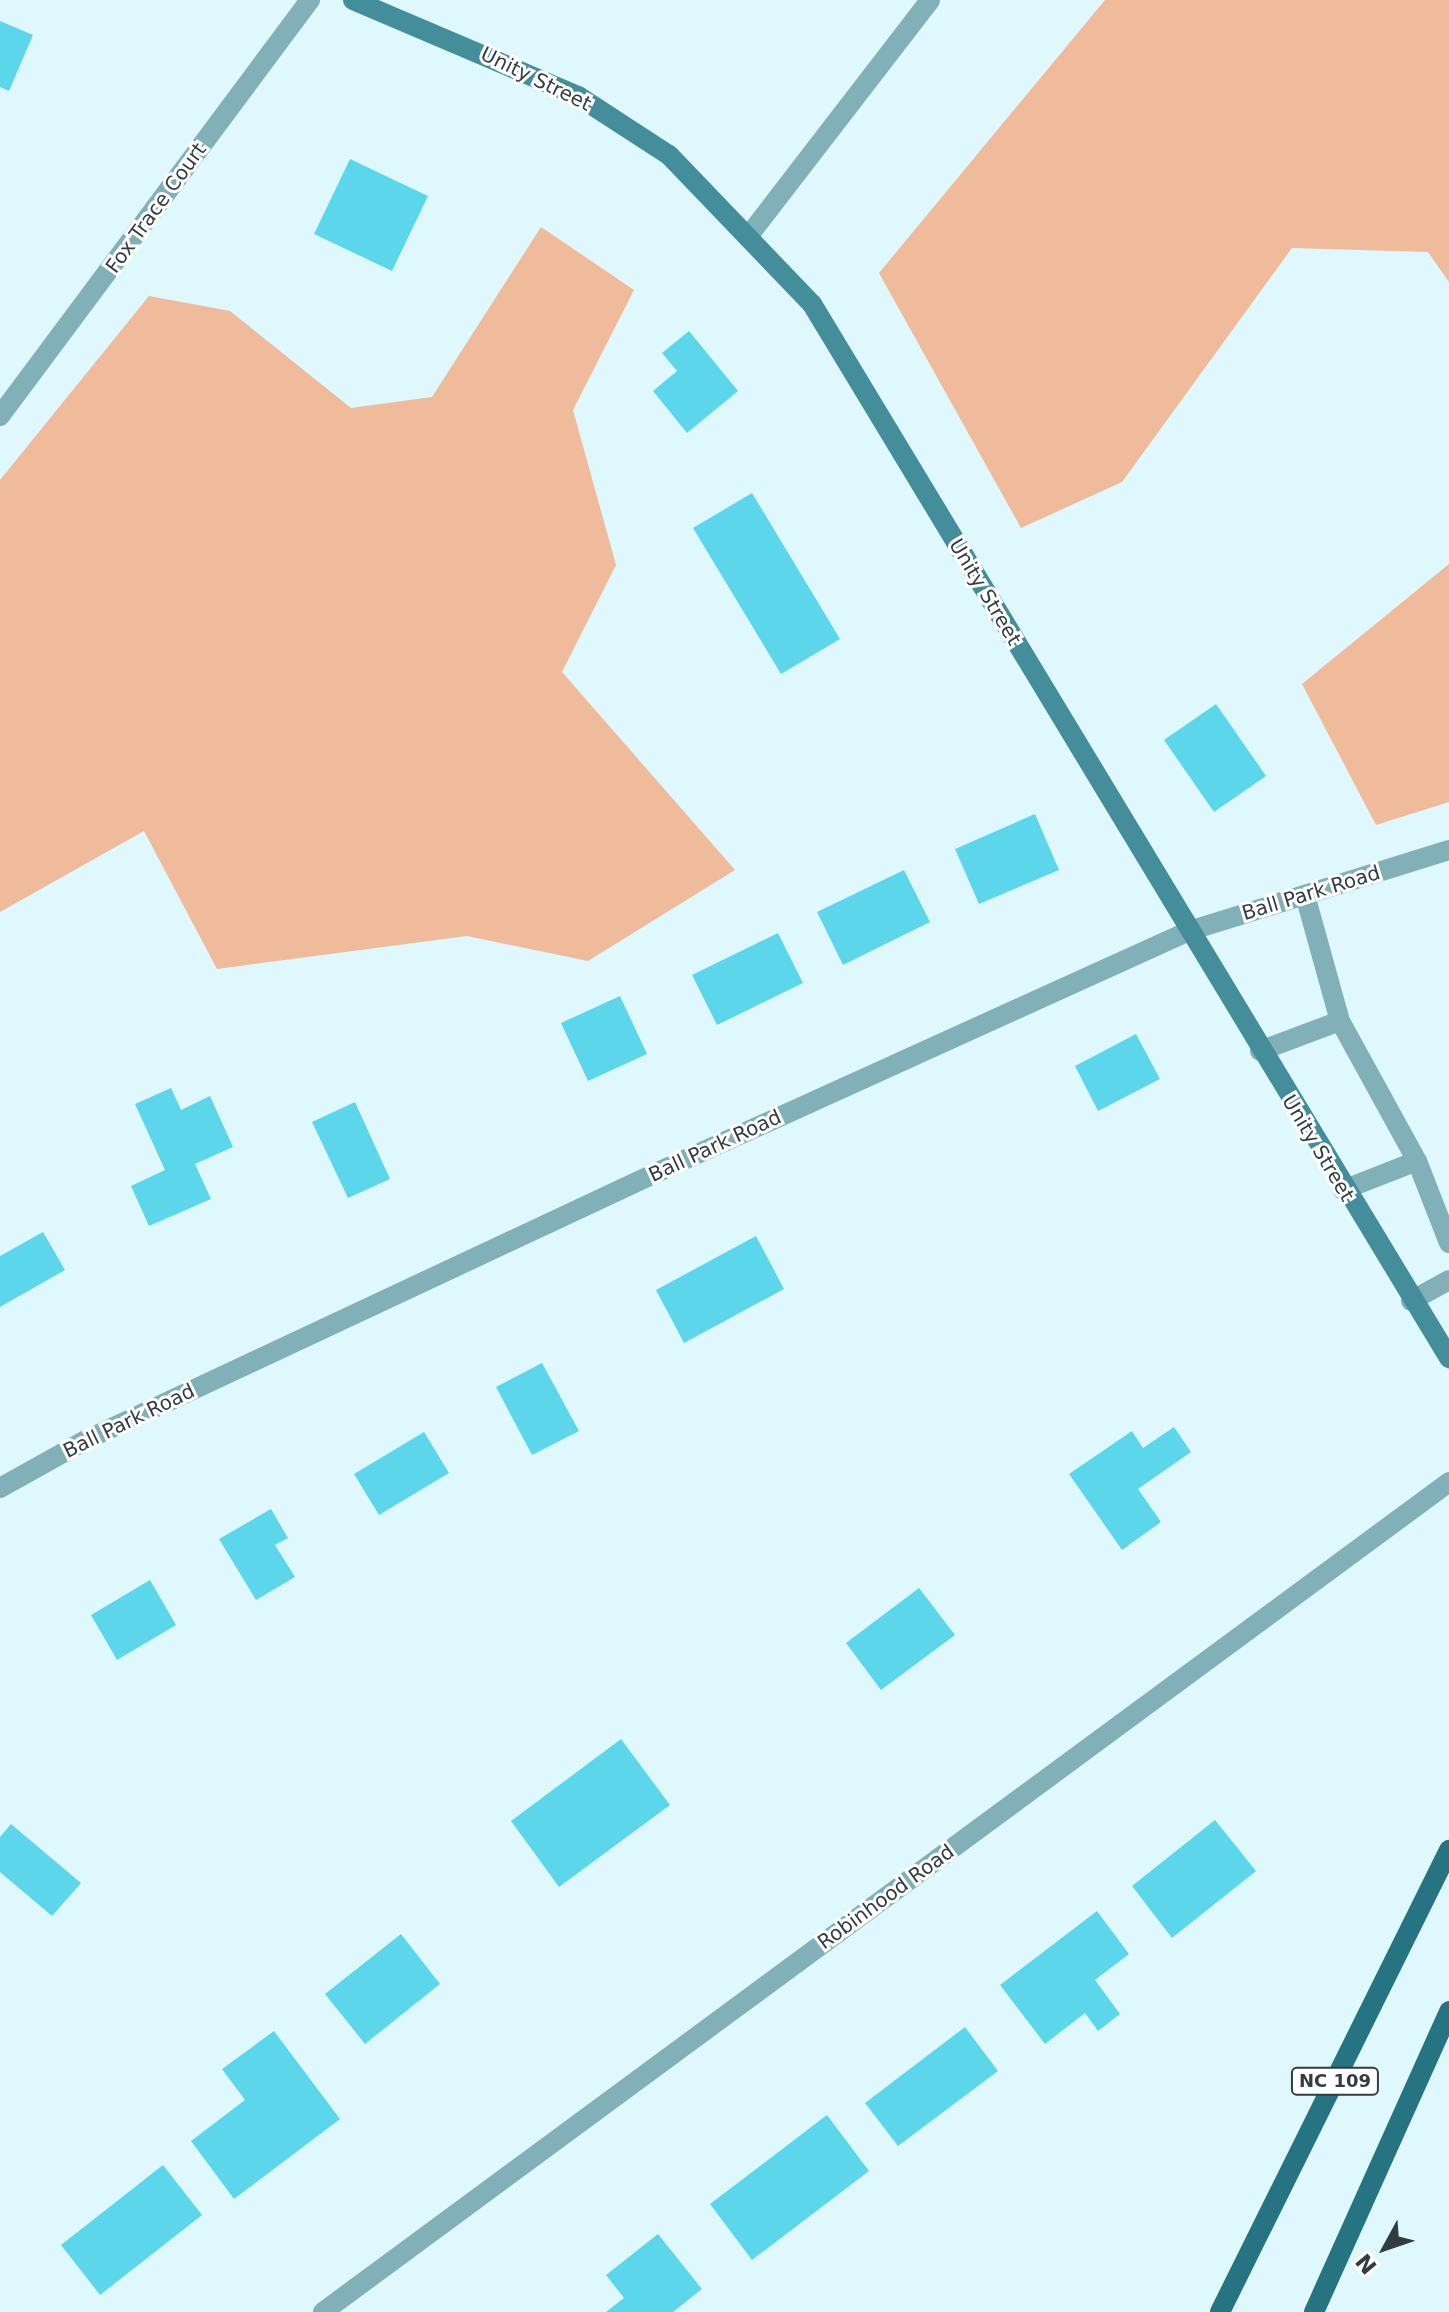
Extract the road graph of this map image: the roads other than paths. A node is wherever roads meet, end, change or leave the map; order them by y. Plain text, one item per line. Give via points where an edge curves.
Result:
1 (310, 0) edge
2 (353, 0) edge
3 (930, 0) edge
4 (750, 234) junction
5 (0, 416) edge
6 (1449, 850) edge
7 (1305, 895) junction
8 (1189, 931) junction
9 (1340, 1021) junction
10 (1260, 1051) junction
11 (1417, 1161) junction
12 (1343, 1190) junction
13 (1449, 1243) edge
14 (1449, 1280) edge
15 (1411, 1301) junction
16 (1449, 1358) edge
17 (1449, 1482) edge
18 (0, 1488) edge
19 (1449, 1850) edge
20 (1449, 2011) edge
21 (323, 2312) edge
22 (1220, 2312) edge
23 (1314, 2312) edge

1 - 5 street, Fox Trace Court
2 - 4 street, Unity Street via 578,96 669,155
3 - 4 street
4 - 8 street, Unity Street via 812,304
6 - 7 street, Ball Park Road
7 - 8 street, Ball Park Road
7 - 9 street
8 - 10 street, Unity Street
8 - 18 street, Ball Park Road via 86,1440
9 - 10 street
9 - 11 street
10 - 12 street, Unity Street
11 - 12 street
11 - 13 street
12 - 15 street, Unity Street
14 - 15 street
15 - 16 street, Unity Street
17 - 21 street, Robinhood Road
19 - 22 main road, NC 109
20 - 23 main road, NC 109

